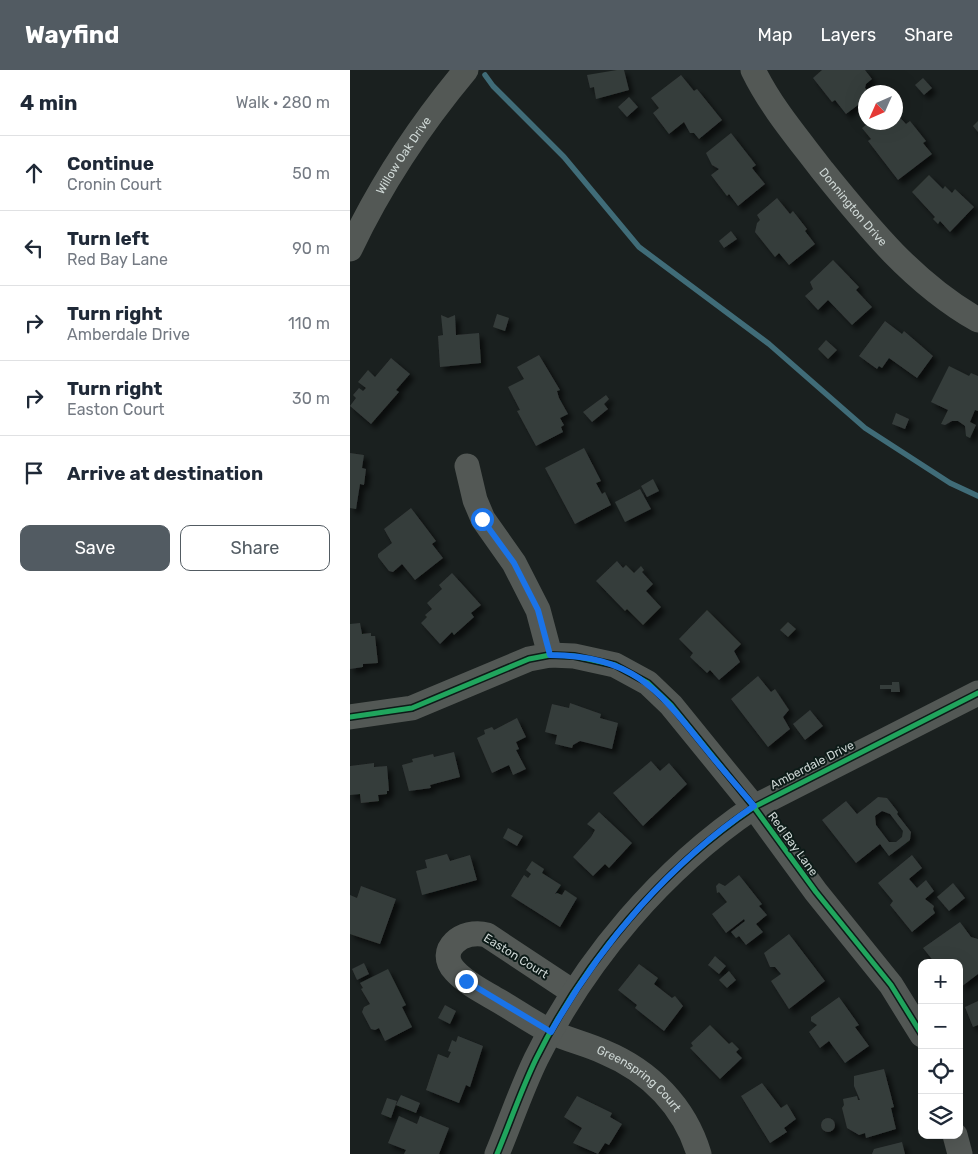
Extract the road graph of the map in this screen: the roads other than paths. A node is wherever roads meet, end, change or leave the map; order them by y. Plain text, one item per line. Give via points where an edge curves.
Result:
1 (466, 70) edge
2 (752, 70) edge
3 (350, 249) edge
4 (978, 320) edge
5 (467, 466) dead end
6 (550, 655) junction
7 (978, 693) edge
8 (350, 717) edge
9 (754, 806) junction
10 (573, 992) junction
11 (918, 1029) edge
12 (551, 1032) junction
13 (956, 1139) edge
14 (497, 1154) edge
15 (699, 1154) edge
16 (960, 1154) edge

1 - 3 street, Willow Oak Drive via 413,138
2 - 4 street, Donnington Drive via 772,106 866,225 925,284
5 - 6 street via 482,519 514,563 538,610
6 - 8 street, Red Bay Lane via 529,659 412,708
6 - 9 street, Red Bay Lane via 574,656 615,665 648,683 671,705
7 - 9 street, Amberdale Drive
9 - 10 street, Amberdale Drive via 720,829 650,896
9 - 11 street, Red Bay Lane via 816,892 891,986
10 - 12 street, Amberdale Drive
10 - 12 street, Easton Court via 487,935 477,932 452,943 448,958 453,969 466,981
12 - 14 street, Amberdale Drive via 535,1060
12 - 15 street, Greenspring Court via 606,1052 647,1076 686,1121
13 - 16 street

